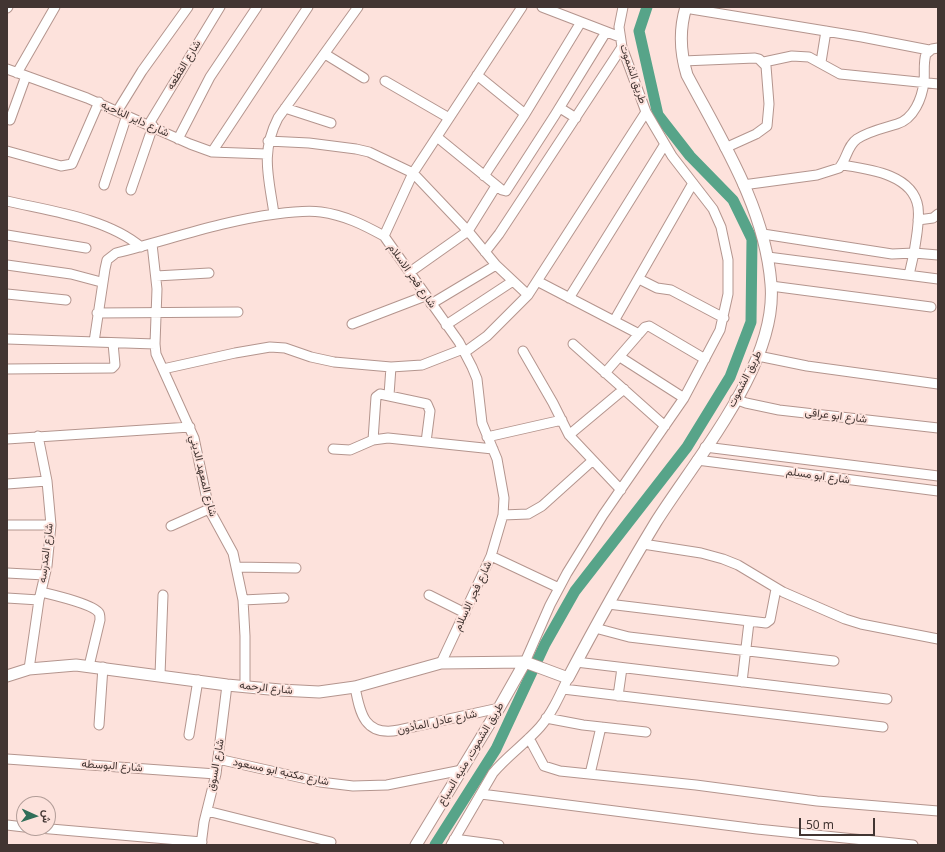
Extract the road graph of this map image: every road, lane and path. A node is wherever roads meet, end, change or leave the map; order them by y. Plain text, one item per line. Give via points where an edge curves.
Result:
1 (55, 7) edge
2 (188, 7) edge
3 (220, 7) edge
4 (256, 7) edge
5 (308, 7) edge
6 (358, 7) edge
7 (522, 7) edge
8 (542, 7) edge
9 (623, 7) edge
10 (686, 8) edge
11 (581, 22) junction
12 (826, 31) junction
13 (606, 32) junction
14 (620, 37) junction
15 (622, 47) junction
16 (933, 49) edge
17 (326, 54) junction
18 (683, 62) junction
19 (764, 62) junction
20 (822, 62) junction
21 (7, 69) edge
22 (16, 73) junction
23 (476, 75) junction
24 (26, 76) junction
25 (364, 78) dead end
26 (384, 81) dead end
27 (924, 83) junction
28 (938, 84) edge
29 (99, 102) junction
30 (285, 108) junction
31 (560, 108) junction
32 (118, 110) junction
33 (646, 112) junction
34 (525, 114) junction
35 (127, 115) junction
36 (449, 118) junction
37 (576, 118) junction
38 (10, 120) dead end
39 (331, 123) dead end
40 (151, 125) junction
41 (437, 137) junction
42 (178, 138) junction
43 (268, 142) junction
44 (665, 144) junction
45 (725, 148) junction
46 (7, 150) edge
47 (212, 152) junction
48 (266, 154) junction
49 (842, 165) junction
50 (413, 173) junction
51 (484, 176) junction
52 (693, 183) junction
53 (104, 185) dead end
54 (744, 185) junction
55 (496, 186) junction
56 (132, 190) dead end
57 (7, 201) edge
58 (274, 214) junction
59 (938, 214) edge
60 (918, 220) junction
61 (468, 230) junction
62 (763, 234) junction
63 (384, 236) junction
64 (7, 238) edge
65 (152, 244) junction
66 (141, 247) junction
67 (86, 248) dead end
68 (485, 252) junction
69 (914, 253) junction
70 (938, 255) edge
71 (768, 257) junction
72 (7, 265) edge
73 (496, 265) junction
74 (410, 272) junction
75 (209, 273) dead end
76 (156, 276) junction
77 (909, 276) junction
78 (639, 278) junction
79 (938, 279) edge
80 (513, 281) junction
81 (537, 281) junction
82 (101, 282) junction
83 (772, 286) junction
84 (7, 294) edge
85 (528, 295) junction
86 (425, 296) junction
87 (569, 298) junction
88 (66, 300) dead end
89 (431, 304) junction
90 (931, 307) dead end
91 (157, 312) junction
92 (238, 312) dead end
93 (97, 313) junction
94 (724, 318) junction
95 (614, 321) junction
96 (352, 324) dead end
97 (446, 325) junction
98 (639, 334) junction
99 (7, 339) edge
100 (94, 342) junction
101 (113, 343) junction
102 (155, 344) junction
103 (573, 344) dead end
104 (464, 350) junction
105 (522, 351) dead end
106 (758, 356) junction
107 (620, 357) junction
108 (705, 359) junction
109 (391, 367) junction
110 (7, 369) edge
111 (163, 369) junction
112 (605, 373) junction
113 (938, 384) edge
114 (624, 389) junction
115 (389, 395) junction
116 (684, 398) junction
117 (735, 399) junction
118 (562, 420) junction
119 (665, 426) junction
120 (190, 427) junction
121 (938, 428) edge
122 (569, 435) junction
123 (38, 436) junction
124 (487, 437) junction
125 (7, 439) edge
126 (373, 440) junction
127 (426, 442) junction
128 (705, 447) junction
129 (333, 449) dead end
130 (493, 449) junction
131 (697, 460) junction
132 (592, 461) junction
133 (938, 476) edge
134 (889, 477) junction
135 (47, 481) junction
136 (7, 484) edge
137 (620, 490) junction
138 (938, 491) edge
139 (209, 509) junction
140 (502, 515) junction
141 (7, 525) edge
142 (51, 525) junction
143 (171, 526) dead end
144 (643, 544) junction
145 (491, 556) junction
146 (236, 567) junction
147 (296, 568) dead end
148 (7, 573) edge
149 (45, 575) junction
150 (559, 588) junction
151 (776, 589) junction
152 (164, 595) dead end
153 (429, 595) dead end
154 (40, 596) junction
155 (7, 598) edge
156 (284, 598) dead end
157 (243, 600) junction
158 (608, 604) junction
159 (465, 613) junction
160 (749, 622) junction
161 (595, 628) junction
162 (938, 639) edge
163 (746, 651) junction
164 (834, 661) dead end
165 (528, 662) junction
166 (576, 662) junction
167 (441, 663) junction
168 (89, 666) junction
169 (103, 667) junction
170 (622, 668) junction
171 (29, 669) junction
172 (160, 675) junction
173 (7, 676) edge
174 (568, 678) junction
175 (198, 680) junction
176 (742, 682) junction
177 (227, 685) junction
178 (244, 686) junction
179 (355, 687) junction
180 (563, 689) junction
181 (618, 696) junction
182 (887, 699) dead end
183 (499, 708) junction
184 (546, 718) junction
185 (99, 725) dead end
186 (600, 727) junction
187 (882, 727) dead end
188 (646, 732) dead end
189 (189, 735) dead end
190 (530, 738) junction
191 (7, 759) edge
192 (218, 759) junction
193 (462, 770) junction
194 (216, 774) junction
195 (590, 774) junction
196 (481, 794) junction
197 (207, 811) junction
198 (938, 811) edge
199 (56, 830) edge
200 (331, 842) dead end
201 (453, 842) edge
202 (202, 843) edge
203 (416, 845) edge
204 (499, 845) edge
205 (913, 845) edge

1 - 22 street
2 - 32 street via 142,71
3 - 40 street, شارع القطعه
4 - 42 street via 210,77
5 - 47 street
6 - 17 street
7 - 23 street
8 - 11 street
9 - 14 street, طريق الشموت via 620,16
10 - 12 street
10 - 18 street, طريق الشموت via 681,28
11 - 13 street
11 - 34 street
12 - 16 street
12 - 20 street
13 - 14 street
13 - 31 street
14 - 15 street, طريق الشموت
15 - 33 street, طريق الشموت
15 - 37 street
16 - 27 street via 925,57
17 - 25 street
17 - 30 street
18 - 19 street via 755,58
18 - 45 street, طريق الشموت via 687,75
19 - 20 street via 799,56
19 - 45 street via 767,70 769,104 767,126 760,132
20 - 27 street via 840,74
21 - 22 street, شارع داير الناحيه
22 - 24 street, شارع داير الناحيه
23 - 34 street
23 - 36 street
24 - 29 street, شارع داير الناحيه
24 - 38 street
26 - 36 street
27 - 28 street
27 - 49 street via 915,110 908,118 857,139 850,147
29 - 32 street, شارع داير الناحيه
29 - 46 street via 72,164 61,166
30 - 39 street
30 - 43 street
31 - 37 street
31 - 55 street via 509,188 504,191
32 - 35 street, شارع داير الناحيه
33 - 44 street, طريق الشموت
33 - 81 street
34 - 51 street
35 - 40 street, شارع داير الناحيه
35 - 53 street
36 - 41 street
37 - 68 street via 500,234
40 - 42 street, شارع داير الناحيه
40 - 56 street, شارع القطعه
41 - 50 street
41 - 51 street
42 - 47 street, شارع داير الناحيه
43 - 48 street
43 - 50 street via 356,149 369,152
44 - 52 street, طريق الشموت
44 - 87 street
45 - 54 street, طريق الشموت
47 - 48 street, شارع داير الناحيه
48 - 58 street
49 - 54 street via 817,175
49 - 60 street via 878,172 906,185 915,195
50 - 61 street
50 - 63 street
51 - 55 street
52 - 78 street
52 - 94 street, طريق الشموت via 713,209 726,244 728,277
54 - 62 street, طريق الشموت
55 - 61 street
57 - 66 street via 90,221 127,236
58 - 63 street, شارع فجر الاسلام via 322,212 351,220
58 - 65 street, شارع فجر الاسلام via 211,226
59 - 60 street via 933,218
60 - 69 street
61 - 68 street
61 - 74 street
62 - 69 street via 892,254
62 - 71 street, طريق الشموت
63 - 74 street, شارع فجر الاسلام
64 - 67 street
65 - 66 street, شارع فجر الاسلام
65 - 76 street, شارع المعهد الديني
66 - 82 street, شارع فجر الاسلام via 111,256 107,260
68 - 73 street
69 - 70 street
69 - 77 street
71 - 77 street
71 - 83 street, طريق الشموت
72 - 82 street via 71,274
73 - 80 street
73 - 89 street
74 - 86 street, شارع فجر الاسلام
75 - 76 street
76 - 91 street, شارع المعهد الديني
77 - 79 street
78 - 94 street via 657,288 671,290
78 - 95 street
80 - 85 street
80 - 97 street
81 - 85 street
81 - 87 street
82 - 93 street, شارع فجر الاسلام
83 - 90 street
83 - 106 street, طريق الشموت via 766,334
84 - 88 street
85 - 104 street via 487,336
86 - 89 street, شارع فجر الاسلام
86 - 96 street
87 - 95 street
89 - 97 street, شارع فجر الاسلام
91 - 92 street
91 - 93 street
91 - 102 street, شارع المعهد الديني
93 - 100 street, شارع فجر الاسلام
94 - 108 street, طريق الشموت
95 - 98 street
97 - 104 street, شارع فجر الاسلام
98 - 107 street
98 - 108 street via 645,327 653,328
99 - 100 street
100 - 101 street
101 - 102 street
101 - 110 street via 115,365 112,368
102 - 111 street, شارع المعهد الديني
103 - 112 street
104 - 109 street via 422,365
104 - 124 street, شارع فجر الاسلام via 477,379 482,423
105 - 118 street
106 - 113 street via 807,366
106 - 117 street, طريق الشموت
107 - 112 street
107 - 116 street
108 - 116 street, طريق الشموت
109 - 111 street via 334,362 279,346
109 - 115 street
111 - 120 street, شارع المعهد الديني
112 - 114 street
114 - 119 street
114 - 122 street
115 - 126 street via 380,394 376,397
115 - 127 street via 427,404 430,411
116 - 119 street, طريق الشموت
117 - 121 street, شارع ابو عراقى via 779,410
117 - 128 street, طريق الشموت
118 - 122 street
118 - 124 street
119 - 137 street, طريق الشموت
120 - 123 street
120 - 139 street, شارع المعهد الديني
122 - 132 street
123 - 125 street
123 - 135 street, شارع المدرسه
124 - 130 street, شارع فجر الاسلام
126 - 127 street via 388,438
126 - 129 street via 350,450
127 - 130 street
128 - 131 street, طريق الشموت
128 - 134 street
130 - 140 street, شارع فجر الاسلام via 502,483
131 - 134 street, شارع ابو مسلم
131 - 144 street, طريق الشموت
132 - 137 street
132 - 140 street via 542,506 528,514
133 - 134 street
134 - 138 street, شارع ابو مسلم
135 - 136 street
135 - 142 street, شارع المدرسه
137 - 150 street, طريق الشموت
139 - 143 street
139 - 146 street, شارع المعهد الديني via 233,553
140 - 145 street, شارع فجر الاسلام
141 - 142 street
142 - 149 street, شارع المدرسه
144 - 151 street via 701,553 738,564
144 - 158 street, طريق الشموت
145 - 150 street
145 - 159 street, شارع فجر الاسلام
146 - 147 street
146 - 157 street, شارع المعهد الديني
148 - 149 street
149 - 154 street, شارع المدرسه
150 - 165 street, طريق الشموت
151 - 160 street via 768,623
151 - 162 street via 861,624
152 - 172 street
153 - 159 street
154 - 155 street
154 - 168 street via 86,606 99,614 100,620
154 - 171 street, شارع المدرسه
156 - 157 street
157 - 178 street, شارع المعهد الديني
158 - 160 street
158 - 161 street, طريق الشموت
159 - 167 street, شارع فجر الاسلام
160 - 163 street
161 - 163 street via 619,636
161 - 166 street, طريق الشموت
163 - 164 street
163 - 176 street
165 - 167 street, شارع الرحمه
165 - 174 street
165 - 183 street, طريق الشموت, منيه السباع
166 - 170 street
166 - 174 street, طريق الشموت
167 - 179 street, شارع الرحمه
168 - 169 street, شارع الرحمه
168 - 171 street, شارع الرحمه via 62,665
169 - 172 street, شارع الرحمه
169 - 185 street
170 - 176 street
170 - 181 street
171 - 173 street, شارع الرحمه
172 - 175 street, شارع الرحمه
174 - 180 street
175 - 177 street, شارع الرحمه
175 - 189 street
176 - 182 street
177 - 178 street, شارع الرحمه
177 - 192 street, شارع السوق
178 - 179 street, شارع الرحمه via 319,692
179 - 183 street, شارع عادل المأذون via 362,716 367,723 382,731 399,730
180 - 181 street
180 - 184 street
181 - 187 street
183 - 193 street, طريق الشموت, منيه السباع
184 - 186 street
184 - 190 street
186 - 188 street
186 - 195 street
190 - 195 street via 544,766 560,771
190 - 196 street via 501,763
191 - 194 street, شارع البوسطه
192 - 193 street, شارع مكتبه ابو مسعود via 320,782 353,786 387,785
192 - 194 street, شارع السوق
193 - 203 street, طريق الشموت, منيه السباع
194 - 197 street, شارع السوق
195 - 198 street via 817,801
196 - 201 street
196 - 205 street via 757,829
197 - 200 street
197 - 202 street, شارع السوق
199 - 202 street
201 - 204 street

